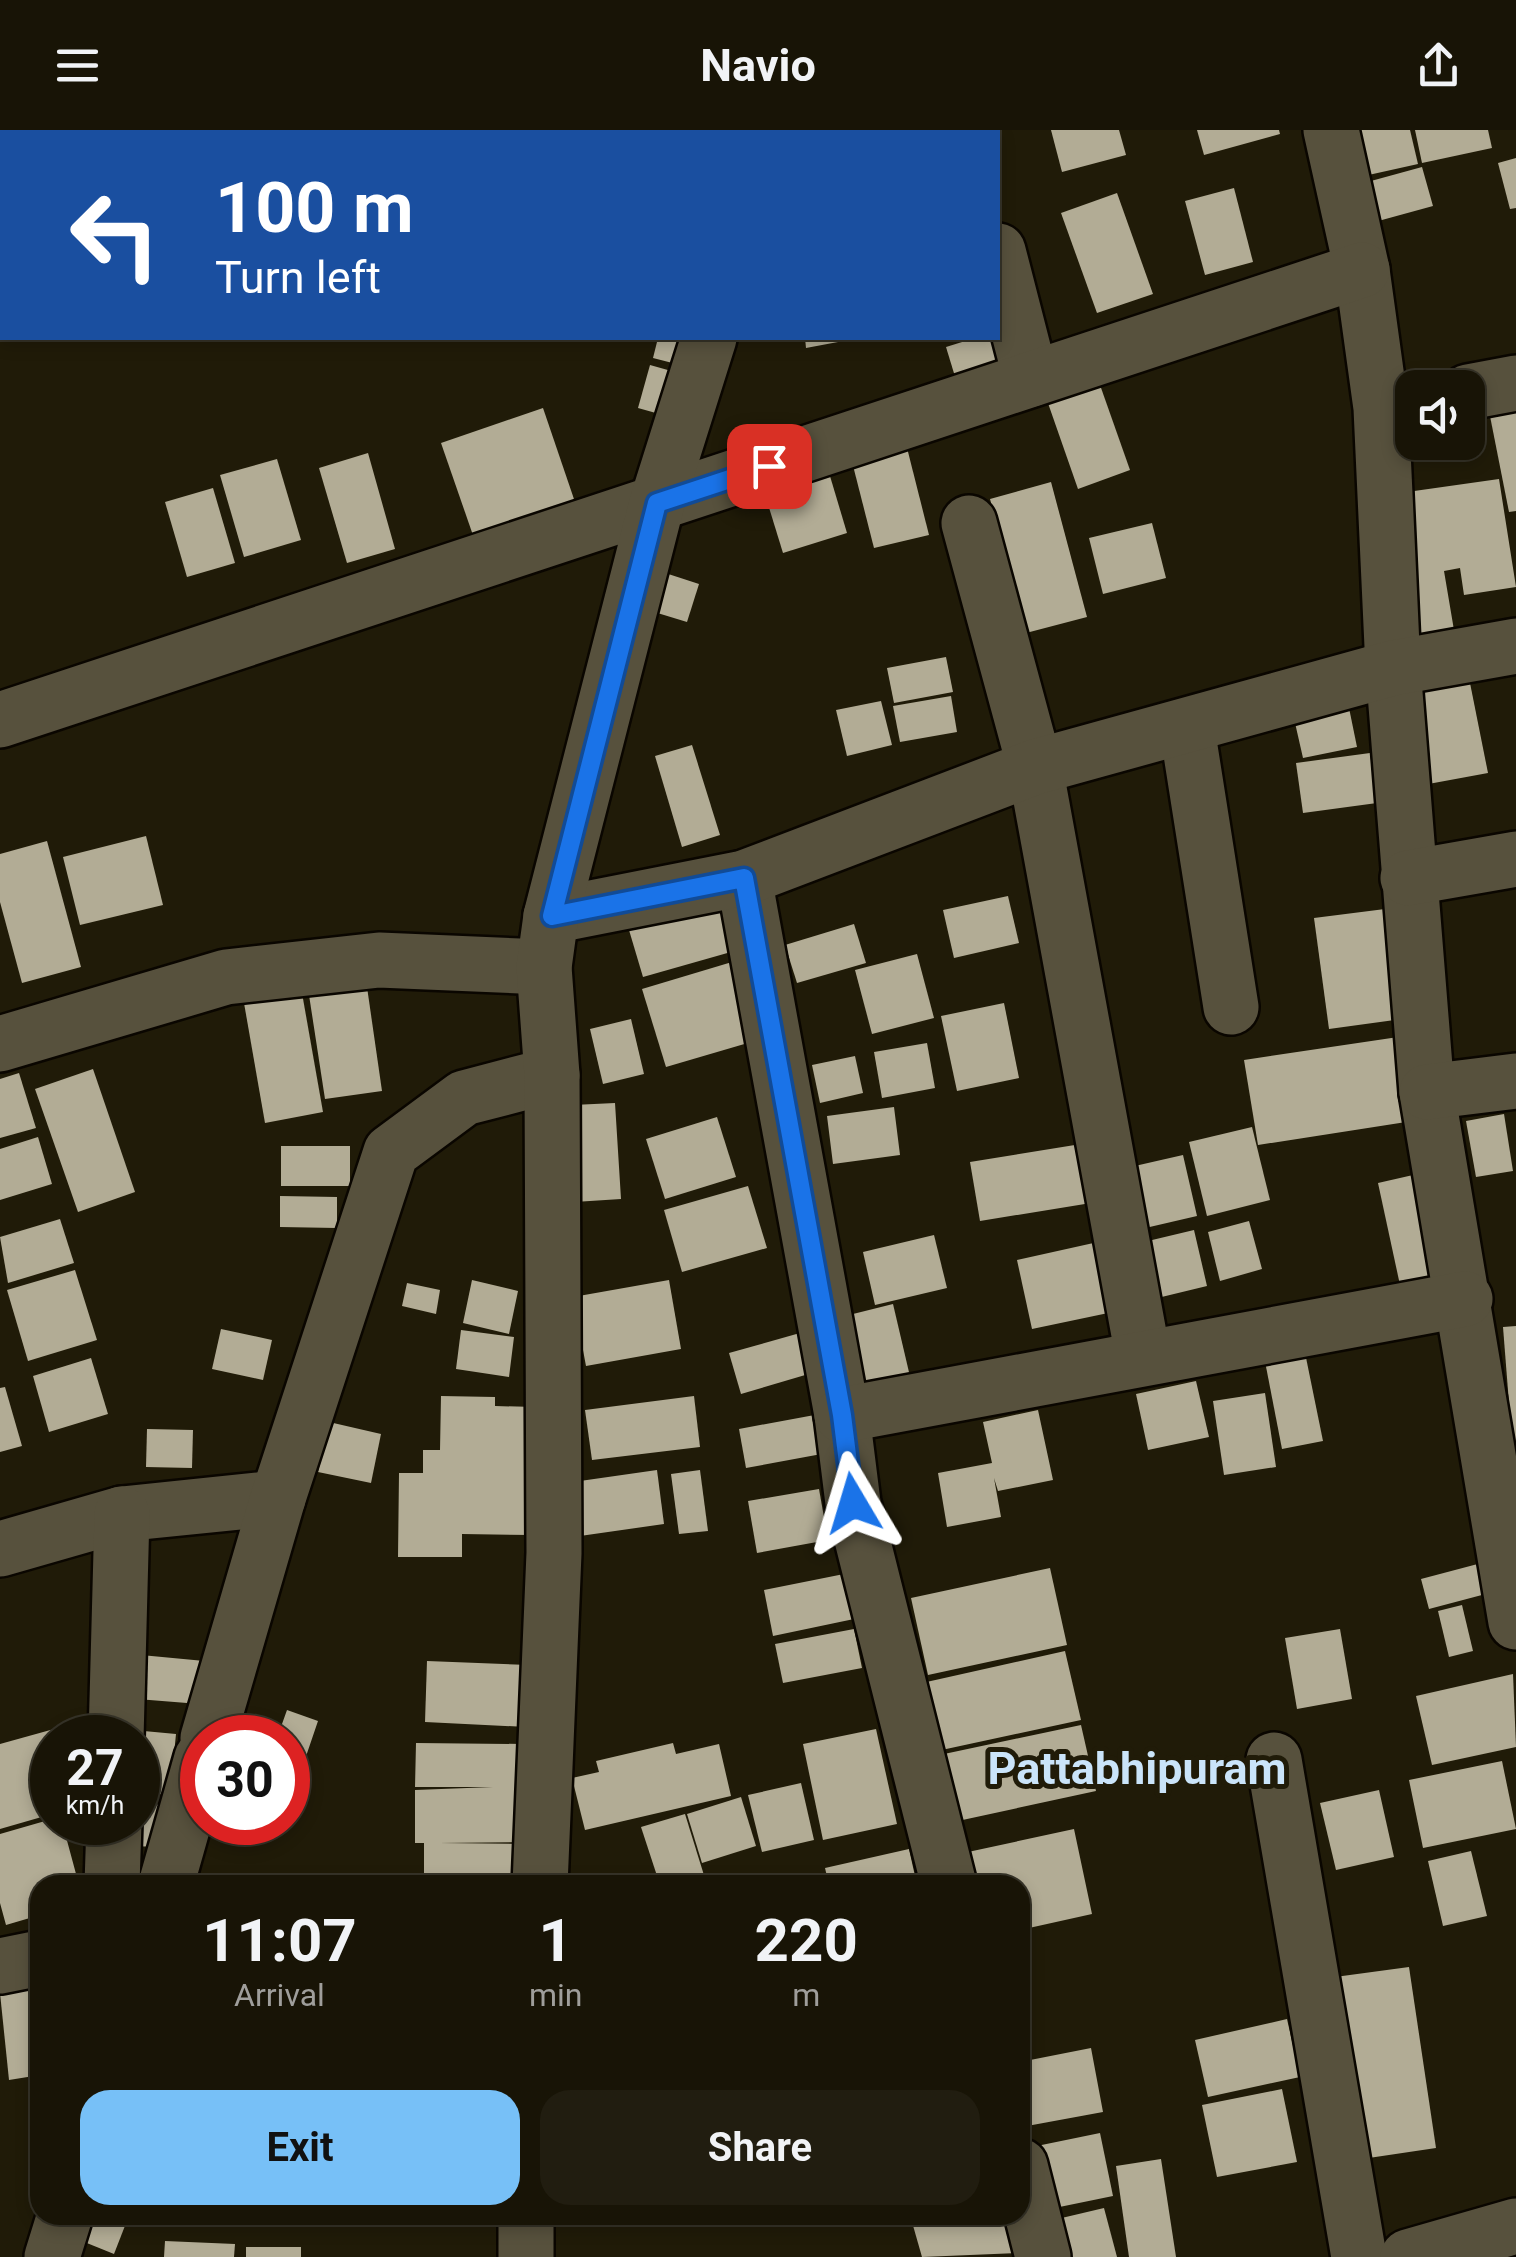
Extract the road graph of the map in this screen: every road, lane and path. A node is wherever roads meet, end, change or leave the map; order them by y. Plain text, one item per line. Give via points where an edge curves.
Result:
1 (1331, 130) edge
2 (1000, 260) edge
3 (1362, 270) junction
4 (708, 340) edge
5 (1031, 379) junction
6 (1516, 382) edge
7 (1485, 388) edge
8 (1395, 401) edge
9 (1395, 460) edge
10 (657, 503) junction
11 (969, 523) dead end
12 (1516, 646) edge
13 (1393, 668) junction
14 (0, 720) edge
15 (1187, 728) junction
16 (1034, 767) junction
17 (1516, 859) edge
18 (744, 878) junction
19 (1408, 878) junction
20 (548, 941) junction
21 (1231, 1008) dead end
22 (0, 1044) edge
23 (552, 1075) junction
24 (1516, 1081) edge
25 (1427, 1092) junction
26 (1465, 1299) junction
27 (1143, 1356) junction
28 (842, 1415) junction
29 (1505, 1482) edge
30 (278, 1498) junction
31 (122, 1514) junction
32 (0, 1549) edge
33 (1516, 1622) edge
34 (117, 1715) edge
35 (215, 1715) edge
36 (1274, 1760) dead end
37 (180, 1836) edge
38 (113, 1845) edge
39 (112, 1875) edge
40 (169, 1875) edge
41 (540, 1875) edge
42 (947, 1875) edge
43 (30, 1960) edge
44 (0, 1966) edge
45 (1030, 2206) edge
46 (62, 2225) edge
47 (526, 2225) edge
48 (1516, 2226) edge
49 (52, 2257) edge
50 (526, 2257) edge
51 (1043, 2257) edge
52 (1359, 2257) edge
53 (1408, 2257) edge

1 - 3 street
2 - 5 street
3 - 5 street
3 - 8 street
4 - 10 street
5 - 10 street
6 - 7 street
9 - 13 street
10 - 14 street
10 - 20 street
11 - 16 street
12 - 13 street
13 - 15 street
13 - 19 street
15 - 16 street
15 - 21 street
16 - 18 street
16 - 27 street
17 - 19 street
18 - 20 street
18 - 28 street
19 - 25 street
20 - 22 street via 226,976
20 - 23 street
23 - 30 street via 464,1098 391,1152
23 - 41 street via 554,1553
24 - 25 street
25 - 26 street
26 - 27 street
26 - 29 street
27 - 28 street
28 - 42 street via 853,1503
29 - 33 street
30 - 31 street
30 - 35 street
31 - 32 street
31 - 34 street
36 - 52 street
37 - 40 street
38 - 39 street
43 - 44 street
45 - 51 street
46 - 49 street
47 - 50 street
48 - 53 street

